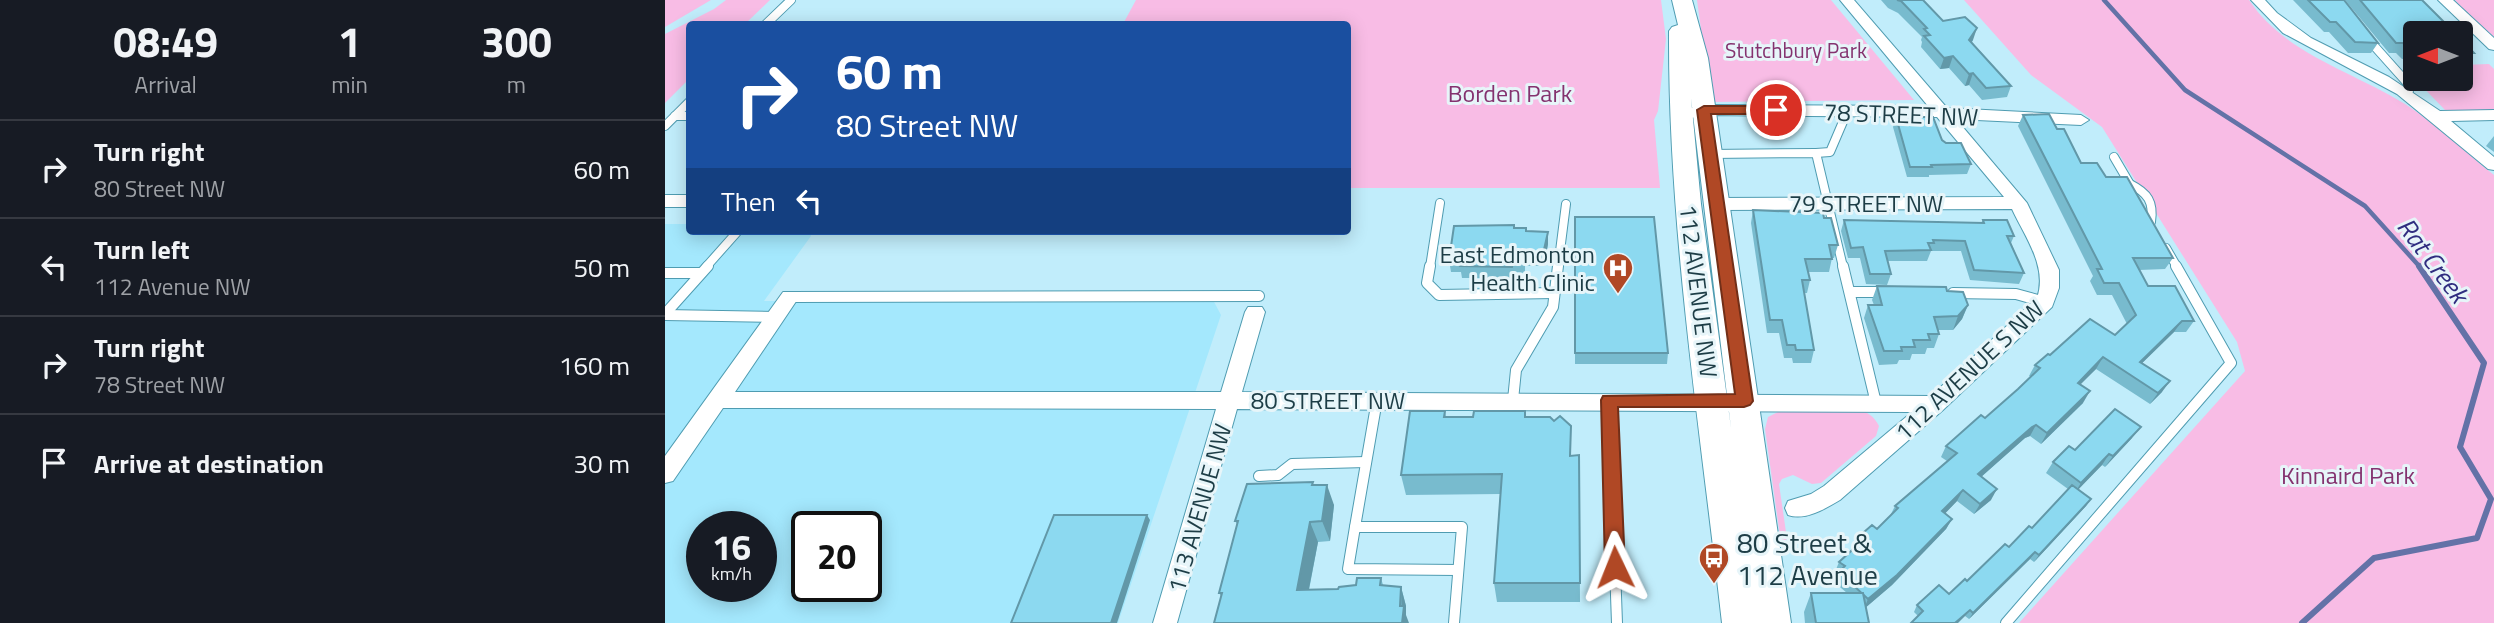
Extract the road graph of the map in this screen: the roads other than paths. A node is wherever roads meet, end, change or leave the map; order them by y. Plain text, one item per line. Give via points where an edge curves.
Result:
1 (791, 0) edge
2 (1681, 0) edge
3 (1847, 0) edge
4 (2258, 0) edge
5 (2445, 0) edge
6 (770, 21) edge
7 (2360, 31) edge
8 (2494, 46) edge
9 (2408, 95) junction
10 (686, 105) edge
11 (1847, 110) junction
12 (1692, 112) junction
13 (1943, 114) junction
14 (2494, 115) edge
15 (675, 116) junction
16 (686, 116) edge
17 (2438, 116) junction
18 (2081, 120) dead end
19 (665, 126) edge
20 (1816, 153) junction
21 (1709, 154) junction
22 (2114, 156) dead end
23 (2494, 165) edge
24 (665, 201) edge
25 (686, 201) edge
26 (1440, 203) dead end
27 (1828, 203) junction
28 (2018, 203) junction
29 (1566, 204) dead end
30 (1715, 204) junction
31 (734, 235) edge
32 (665, 273) edge
33 (701, 273) junction
34 (1850, 292) junction
35 (1554, 293) junction
36 (1892, 293) edge
37 (1947, 293) edge
38 (790, 298) joint
39 (2045, 302) junction
40 (1257, 304) joint
41 (665, 314) edge
42 (776, 317) junction
43 (719, 400) junction
44 (1230, 400) junction
45 (1377, 400) junction
46 (1513, 400) junction
47 (1609, 400) junction
48 (1713, 401) junction
49 (1744, 401) junction
50 (1876, 403) junction
51 (1936, 404) junction
52 (1366, 462) junction
53 (665, 474) edge
54 (1259, 476) dead end
55 (1796, 508) dead end
56 (1355, 527) junction
57 (1458, 570) junction
58 (1165, 623) edge
59 (1454, 623) edge
60 (1617, 623) edge
61 (1740, 623) edge
62 (1773, 623) edge
63 (2006, 623) edge

1 - 6 lane
2 - 12 main road, 112 AVENUE NW via 1697,58
3 - 13 street, 112 AVENUE S NW
4 - 9 street via 2284,27
5 - 8 street
7 - 9 lane via 2410,86
9 - 17 street
10 - 15 lane
11 - 12 street, 78 STREET NW
11 - 13 street, 78 STREET NW
11 - 20 lane via 1830,152
12 - 21 main road, 112 AVENUE NW
12 - 48 main road, 112 AVENUE NW via 1688,204
13 - 18 street, 78 STREET NW
13 - 28 street, 112 AVENUE S NW
14 - 17 street
15 - 16 lane
15 - 19 lane
17 - 23 street
20 - 21 lane
20 - 27 lane
21 - 30 main road, 112 AVENUE NW
22 - 63 lane via 2231,363
24 - 25 street
26 - 35 lane via 1427,283 1439,295
27 - 28 street, 79 STREET NW
27 - 30 street, 79 STREET NW
27 - 34 lane
28 - 39 street, 112 AVENUE S NW via 2050,270
29 - 35 lane
30 - 49 main road, 112 AVENUE NW
31 - 33 lane
32 - 33 lane
33 - 41 lane
34 - 36 lane
34 - 50 lane
35 - 46 lane via 1553,307 1516,370
37 - 39 lane via 2016,294
38 - 40 lane
38 - 42 street
39 - 51 street, 112 AVENUE S NW
40 - 44 street, 113 AVENUE NW
41 - 42 lane
42 - 43 street
43 - 44 street, 80 STREET NW
43 - 53 street
44 - 45 street, 80 STREET NW
44 - 58 street, 113 AVENUE NW
45 - 46 street, 80 STREET NW
45 - 52 lane
46 - 47 street, 80 STREET NW
47 - 48 street, 80 STREET NW
47 - 60 lane
48 - 49 street, 80 STREET NW
48 - 61 main road, 112 AVENUE NW
49 - 50 street, 80 STREET NW
49 - 62 main road, 112 AVENUE NW
50 - 51 street, 80 STREET NW
51 - 55 street, 112 AVENUE S NW via 1832,493
52 - 54 lane via 1292,464 1279,475
52 - 56 lane
56 - 57 lane via 1462,527
56 - 57 lane via 1348,569
57 - 59 lane

